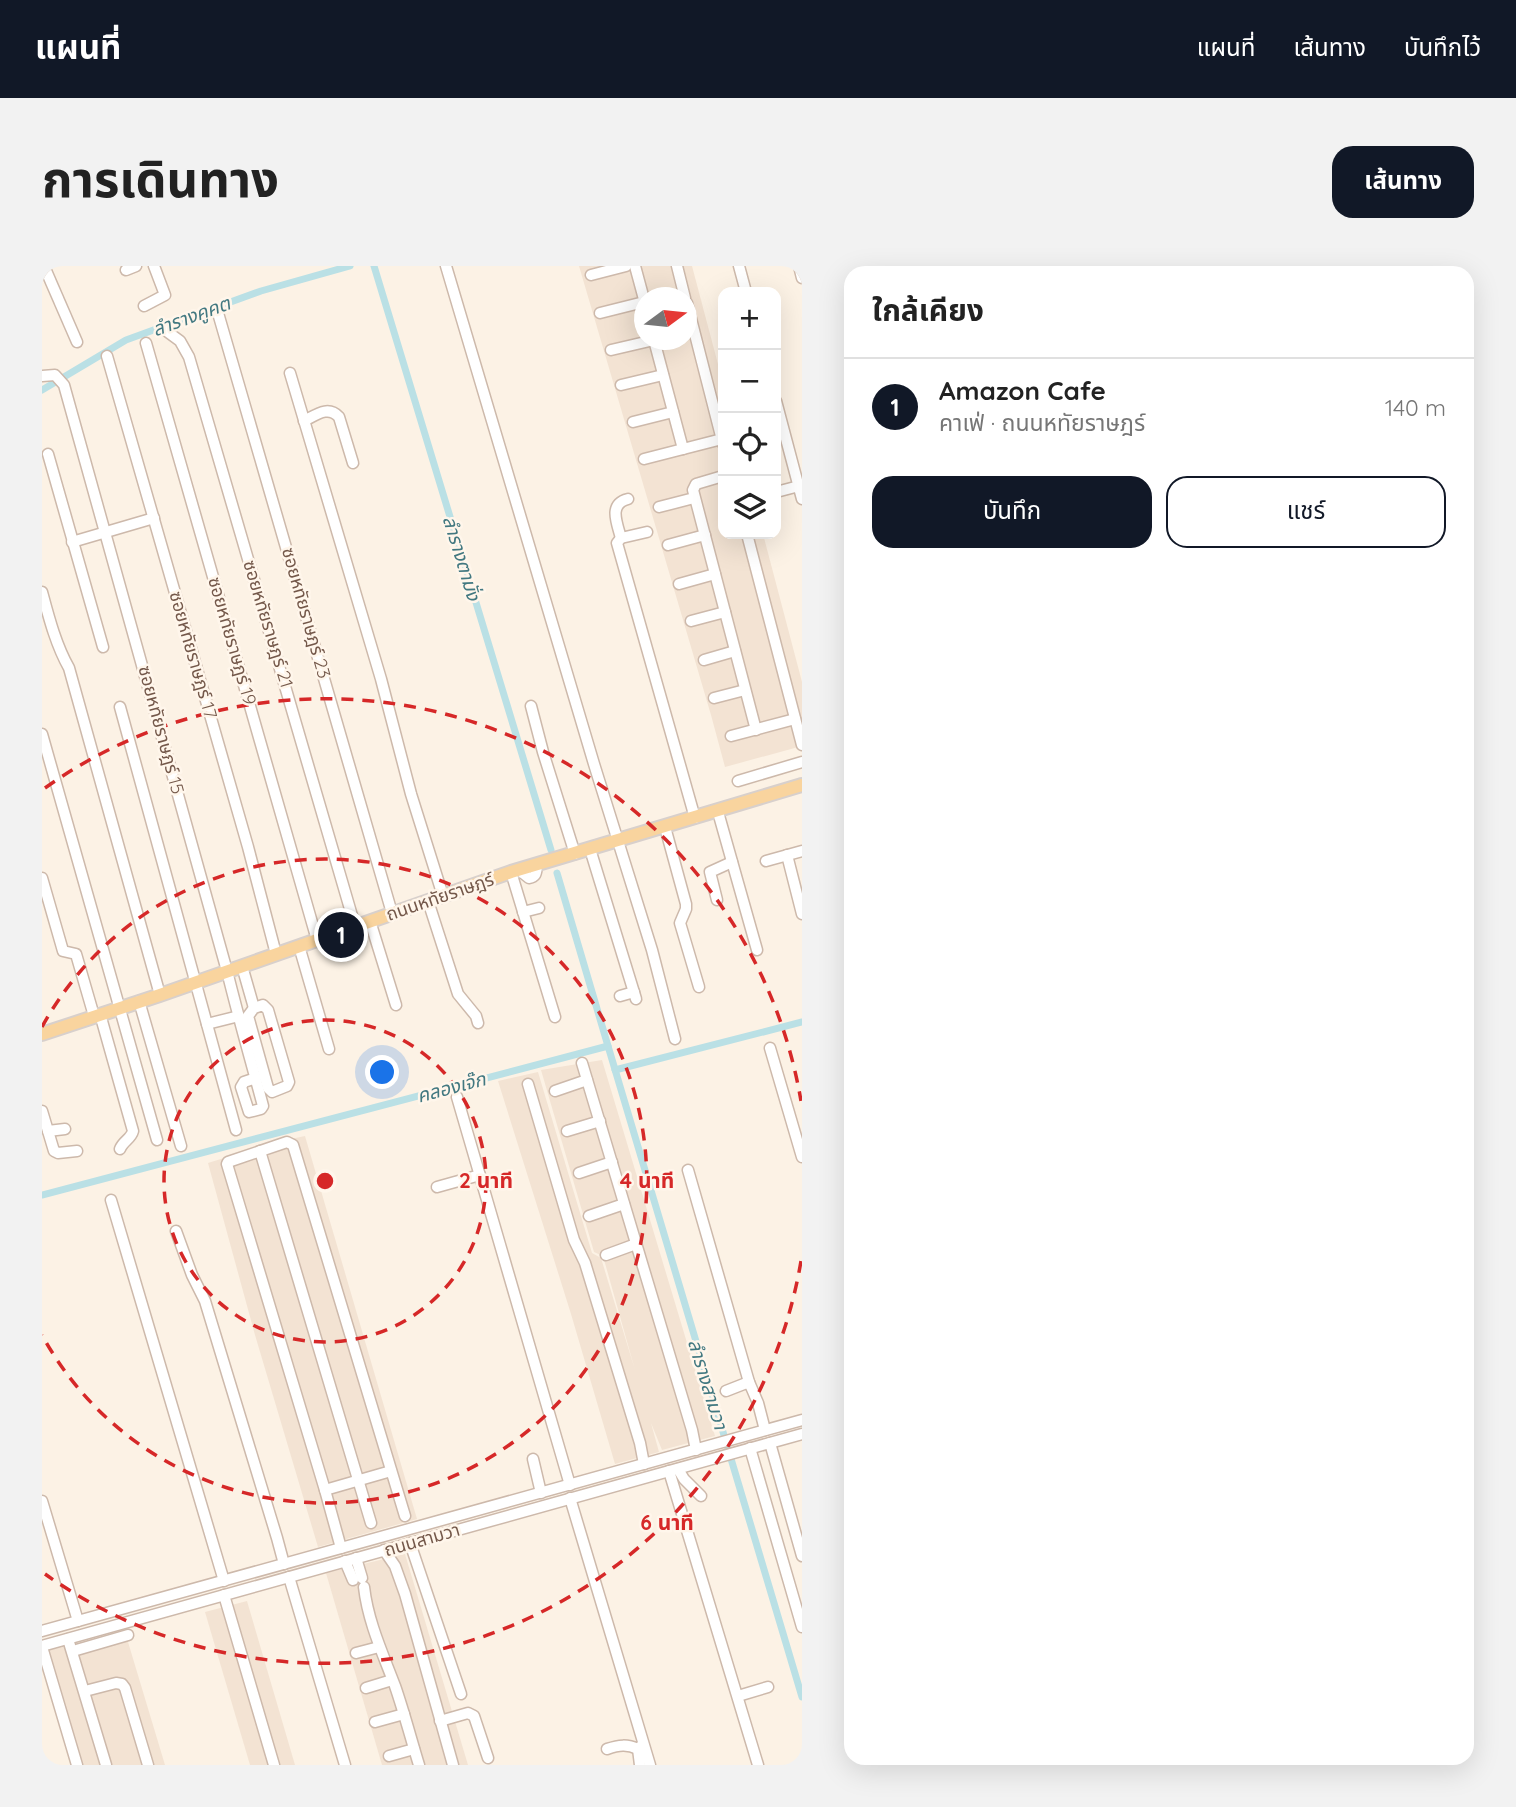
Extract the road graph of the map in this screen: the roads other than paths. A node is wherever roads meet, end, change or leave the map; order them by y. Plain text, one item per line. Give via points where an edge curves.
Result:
1 (44, 266) edge
2 (154, 266) edge
3 (446, 266) edge
4 (626, 266) edge
5 (635, 266) edge
6 (677, 266) edge
7 (740, 266) edge
8 (799, 266) edge
9 (591, 275) dead end
10 (802, 278) edge
11 (640, 287) edge
12 (682, 287) edge
13 (745, 287) edge
14 (634, 304) edge
15 (144, 306) dead end
16 (218, 313) dead end
17 (600, 313) dead end
18 (165, 330) dead end
19 (77, 342) dead end
20 (146, 343) dead end
21 (697, 343) edge
22 (634, 345) edge
23 (611, 350) dead end
24 (657, 350) edge
25 (107, 356) dead end
26 (290, 373) dead end
27 (663, 375) junction
28 (42, 376) edge
29 (621, 385) dead end
30 (673, 412) junction
31 (304, 421) junction
32 (632, 422) dead end
33 (718, 426) edge
34 (781, 434) edge
35 (718, 443) edge
36 (682, 449) junction
37 (48, 454) dead end
38 (644, 459) dead end
39 (353, 463) dead end
40 (718, 477) edge
41 (799, 486) junction
42 (781, 491) edge
43 (694, 498) junction
44 (628, 499) dead end
45 (802, 499) edge
46 (659, 507) dead end
47 (154, 518) junction
48 (647, 532) dead end
49 (106, 533) junction
50 (705, 535) junction
51 (621, 538) junction
52 (748, 539) edge
53 (72, 542) junction
54 (668, 545) dead end
55 (715, 574) junction
56 (679, 584) dead end
57 (42, 592) edge
58 (725, 612) junction
59 (691, 621) dead end
60 (103, 647) dead end
61 (735, 651) junction
62 (704, 660) dead end
63 (745, 690) junction
64 (714, 698) dead end
65 (531, 706) dead end
66 (120, 707) dead end
67 (795, 719) junction
68 (755, 730) junction
69 (42, 734) edge
70 (731, 736) dead end
71 (802, 745) edge
72 (802, 762) edge
73 (737, 781) dead end
74 (802, 785) edge
75 (718, 812) junction
76 (695, 818) junction
77 (665, 827) junction
78 (618, 841) junction
79 (590, 849) junction
80 (802, 851) edge
81 (575, 854) junction
82 (787, 855) junction
83 (766, 861) dead end
84 (732, 862) junction
85 (515, 871) junction
86 (42, 878) edge
87 (443, 896) junction
88 (717, 900) dead end
89 (428, 901) junction
90 (539, 908) dead end
91 (523, 912) junction
92 (392, 914) junction
93 (802, 914) edge
94 (370, 921) junction
95 (355, 926) junction
96 (317, 940) junction
97 (299, 946) junction
98 (757, 950) dead end
99 (276, 954) junction
100 (242, 966) junction
101 (227, 971) junction
102 (195, 982) junction
103 (699, 987) dead end
104 (160, 995) junction
105 (621, 996) dead end
106 (139, 1001) junction
107 (396, 1005) dead end
108 (119, 1008) junction
109 (254, 1008) junction
110 (97, 1015) junction
111 (239, 1016) junction
112 (555, 1017) dead end
113 (478, 1023) dead end
114 (207, 1024) junction
115 (42, 1033) edge
116 (675, 1039) dead end
117 (770, 1048) dead end
118 (329, 1049) dead end
119 (582, 1063) dead end
120 (256, 1078) dead end
121 (587, 1080) junction
122 (528, 1084) dead end
123 (555, 1091) dead end
124 (457, 1097) dead end
125 (42, 1111) edge
126 (600, 1121) junction
127 (65, 1129) dead end
128 (48, 1130) junction
129 (236, 1130) dead end
130 (567, 1131) dead end
131 (157, 1140) dead end
132 (181, 1146) dead end
133 (120, 1149) dead end
134 (77, 1151) dead end
135 (260, 1151) junction
136 (802, 1157) edge
137 (612, 1162) junction
138 (688, 1170) dead end
139 (579, 1173) dead end
140 (480, 1175) junction
141 (437, 1187) dead end
142 (111, 1200) dead end
143 (624, 1205) junction
144 (589, 1216) dead end
145 (176, 1231) dead end
146 (636, 1244) junction
147 (606, 1255) dead end
148 (749, 1382) junction
149 (726, 1391) dead end
150 (802, 1420) edge
151 (765, 1430) junction
152 (802, 1434) edge
153 (770, 1443) junction
154 (750, 1448) junction
155 (696, 1450) junction
156 (533, 1459) dead end
157 (644, 1464) junction
158 (674, 1470) junction
159 (391, 1471) junction
160 (359, 1480) junction
161 (570, 1485) junction
162 (326, 1490) junction
163 (541, 1493) junction
164 (701, 1496) dead end
165 (570, 1498) junction
166 (42, 1501) edge
167 (405, 1516) dead end
168 (371, 1523) dead end
169 (410, 1543) junction
170 (341, 1548) junction
171 (384, 1550) junction
172 (802, 1556) edge
173 (356, 1558) junction
174 (345, 1561) junction
175 (284, 1564) junction
176 (249, 1574) junction
177 (289, 1577) junction
178 (224, 1581) junction
179 (358, 1581) junction
180 (253, 1587) junction
181 (224, 1595) junction
182 (78, 1621) junction
183 (802, 1627) edge
184 (42, 1631) edge
185 (128, 1635) dead end
186 (68, 1639) junction
187 (42, 1647) edge
188 (379, 1647) junction
189 (73, 1651) junction
190 (356, 1653) dead end
191 (392, 1680) junction
192 (768, 1687) dead end
193 (366, 1688) dead end
194 (85, 1691) junction
195 (461, 1694) dead end
196 (738, 1696) junction
197 (404, 1714) junction
198 (440, 1721) junction
199 (376, 1722) dead end
200 (641, 1746) junction
201 (414, 1749) junction
202 (607, 1749) dead end
203 (389, 1756) dead end
204 (488, 1758) dead end
205 (77, 1765) edge
206 (106, 1765) edge
207 (148, 1765) edge
208 (274, 1765) edge
209 (345, 1765) edge
210 (419, 1765) edge
211 (453, 1765) edge
212 (640, 1765) edge
213 (650, 1765) edge
214 (758, 1765) edge

1 - 19 street
2 - 15 street via 165,295
3 - 78 street
4 - 9 street
5 - 11 street
6 - 12 street
7 - 13 street
8 - 10 street
14 - 17 street
16 - 92 street, ซอยหทัยราษฎร์ 23
18 - 95 street, ซอยหทัยราษฎร์ 21 via 180,341 189,356
20 - 96 street, ซอยหทัยราษฎร์ 19
21 - 33 street
22 - 23 street
24 - 27 street
25 - 47 street, ซอยหทัยราษฎร์ 17
26 - 31 street
27 - 29 street
27 - 30 street
28 - 49 street, ซอยหทัยราษฎร์ 15 via 59,378
30 - 32 street
30 - 36 street
31 - 39 street via 327,411 335,413
31 - 87 street
34 - 41 street
35 - 36 street
36 - 38 street
37 - 53 street
40 - 43 street via 696,484
41 - 42 street
41 - 45 street
43 - 46 street
43 - 50 street
44 - 51 street via 616,506 614,513
47 - 49 street
47 - 99 street, ซอยหทัยราษฎร์ 17
48 - 51 street
49 - 53 street
49 - 101 street, ซอยหทัยราษฎร์ 15
50 - 54 street
50 - 55 street
51 - 76 street via 617,543
52 - 67 street
53 - 60 street
55 - 56 street
55 - 58 street
57 - 104 street via 69,668
58 - 59 street
58 - 61 street
61 - 62 street
61 - 63 street
63 - 64 street
63 - 68 street
65 - 81 street
66 - 102 street
67 - 68 street
67 - 71 street
68 - 70 street
69 - 108 street
72 - 73 street
74 - 75 main road, ถนนหทัยราษฎร์
75 - 76 main road, ถนนหทัยราษฎร์
75 - 84 street
76 - 77 main road, ถนนหทัยราษฎร์
77 - 78 main road, ถนนหทัยราษฎร์
77 - 103 street via 687,909 680,923
78 - 79 main road, ถนนหทัยราษฎร์
78 - 116 street via 652,950 663,1013
79 - 81 main road, ถนนหทัยราษฎร์
79 - 105 street via 635,995
80 - 82 street
81 - 85 main road, ถนนหทัยราษฎร์
82 - 83 street
82 - 93 street
84 - 88 street via 710,872
84 - 98 street
85 - 87 main road, ถนนหทัยราษฎร์
85 - 91 street
86 - 110 street via 63,951 75,954
87 - 89 main road, ถนนหทัยราษฎร์
89 - 92 main road, ถนนหทัยราษฎร์
89 - 113 street via 458,994
90 - 91 street
91 - 112 street
92 - 94 main road, ถนนหทัยราษฎร์
94 - 95 main road, ถนนหทัยราษฎร์
94 - 107 street
95 - 96 main road, ถนนหทัยราษฎร์
96 - 97 main road, ถนนหทัยราษฎร์
97 - 99 main road, ถนนหทัยราษฎร์
97 - 118 street
99 - 100 main road, ถนนหทัยราษฎร์
100 - 101 main road, ถนนหทัยราษฎร์
100 - 109 street
101 - 102 main road, ถนนหทัยราษฎร์
101 - 111 street, ซอยหทัยราษฎร์ 15
102 - 104 main road, ถนนหทัยราษฎร์
102 - 114 street
104 - 106 main road, ถนนหทัยราษฎร์
106 - 108 main road, ถนนหทัยราษฎร์
106 - 132 street
108 - 110 main road, ถนนหทัยราษฎร์
108 - 131 street
109 - 109 street via 248,1016 250,1026 272,1092 289,1082 268,1010 263,1005
110 - 115 main road, ถนนหทัยราษฎร์
110 - 133 street via 133,1130
111 - 114 street
111 - 120 street, ซอยหทัยราษฎร์ 15
114 - 129 street
117 - 136 street
119 - 121 street
121 - 123 street
121 - 126 street
122 - 157 street
124 - 140 street
125 - 128 street
126 - 130 street
126 - 137 street
127 - 128 street
128 - 134 street via 56,1152
135 - 159 street via 287,1142 293,1145
135 - 160 street
135 - 162 street via 227,1164
137 - 139 street
137 - 143 street
138 - 148 street
140 - 141 street
140 - 161 street
142 - 178 street
143 - 144 street
143 - 146 street
145 - 175 street via 205,1301
146 - 147 street
146 - 155 street
148 - 149 street
148 - 151 street
150 - 151 street, ถนนสามวา
151 - 155 street, ถนนสามวา
152 - 153 street, ถนนสามวา
153 - 154 street, ถนนสามวา
153 - 172 street
154 - 158 street, ถนนสามวา
154 - 183 street
155 - 157 street, ถนนสามวา
156 - 163 street
157 - 161 street, ถนนสามวา
158 - 164 street
158 - 165 street, ถนนสามวา
158 - 196 street
159 - 160 street
159 - 167 street
160 - 162 street
160 - 168 street
161 - 163 street, ถนนสามวา
162 - 170 street
163 - 170 street, ถนนสามวา
165 - 169 street, ถนนสามวา
165 - 200 street
166 - 182 street
169 - 171 street, ถนนสามวา
169 - 195 street
170 - 175 street, ถนนสามวา
171 - 173 street, ถนนสามวา
171 - 198 street via 405,1594
173 - 174 street, ถนนสามวา
173 - 179 street
174 - 177 street, ถนนสามวา
174 - 179 street
175 - 176 street, ถนนสามวา
176 - 178 street, ถนนสามวา
176 - 180 street
177 - 180 street, ถนนสามวา
177 - 209 street
178 - 182 street, ถนนสามวา
179 - 188 street
180 - 181 street, ถนนสามวา
181 - 186 street, ถนนสามวา
181 - 208 street
182 - 184 street, ถนนสามวา
185 - 189 street
186 - 187 street, ถนนสามวา
186 - 189 street
187 - 205 street
188 - 190 street
188 - 191 street
189 - 194 street
191 - 193 street
191 - 197 street
192 - 196 street
194 - 206 street
194 - 207 street via 122,1684
196 - 214 street
197 - 199 street
197 - 201 street
198 - 204 street via 468,1713 474,1716
198 - 211 street
200 - 202 street
200 - 212 street
200 - 213 street
201 - 203 street
201 - 210 street

